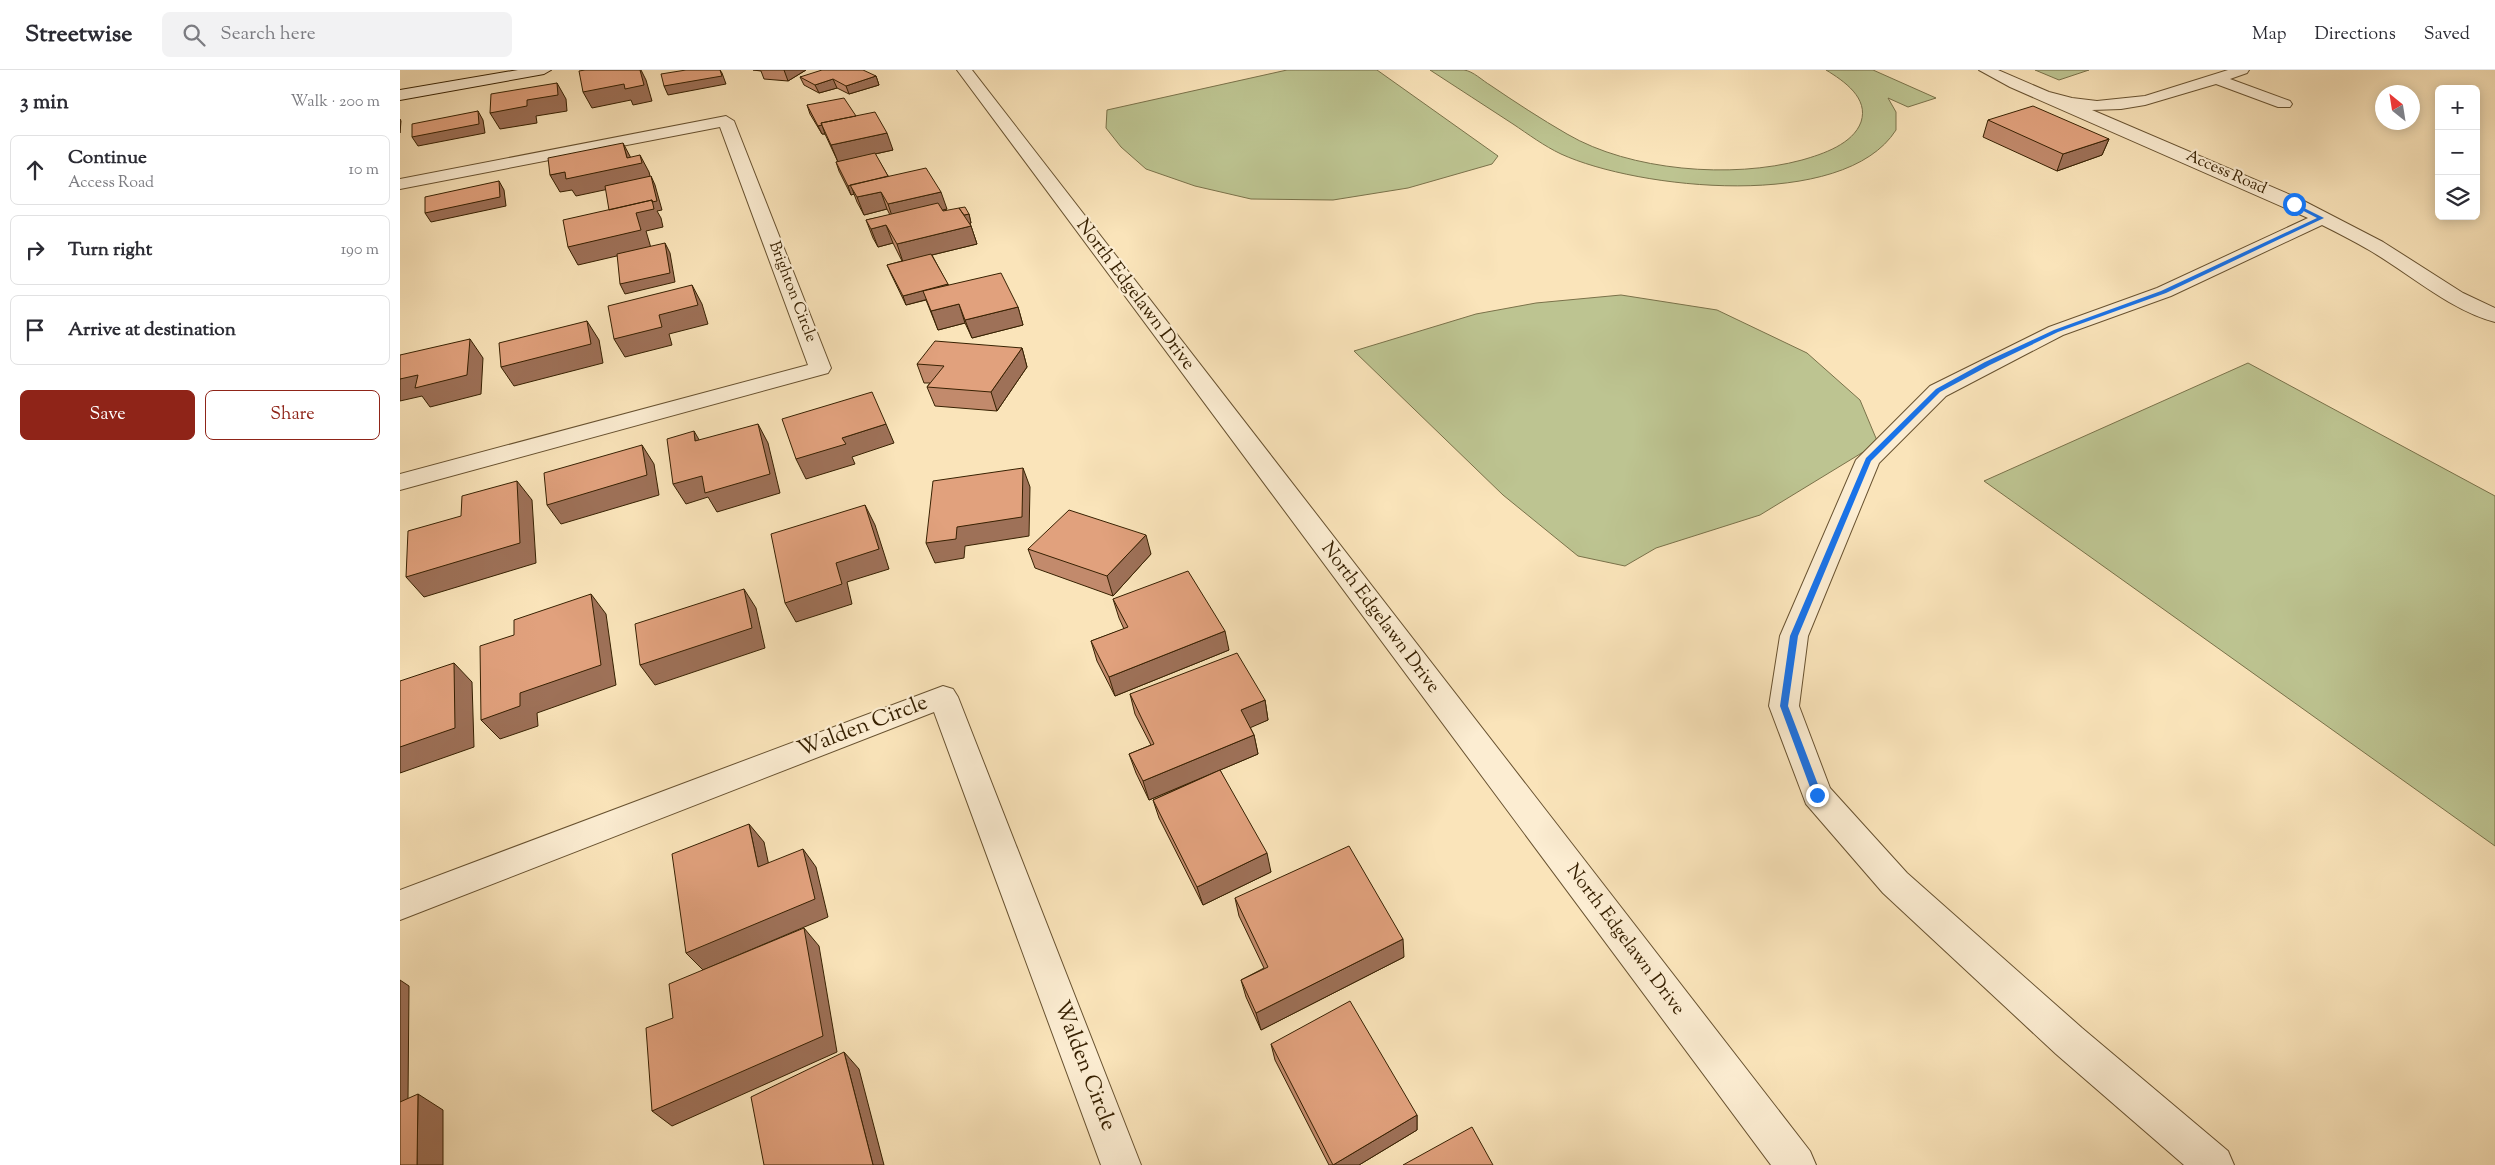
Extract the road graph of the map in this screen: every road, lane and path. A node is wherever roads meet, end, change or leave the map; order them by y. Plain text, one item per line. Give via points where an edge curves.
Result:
1 (544, 70) edge
2 (964, 70) edge
3 (1986, 70) edge
4 (2242, 70) edge
5 (2216, 79) junction
6 (400, 95) edge
7 (2047, 96) junction
8 (2284, 104) dead end
9 (400, 184) edge
10 (2322, 218) junction
11 (2495, 316) edge
12 (400, 482) edge
13 (400, 905) edge
14 (1121, 1165) edge
15 (1796, 1165) edge
16 (2214, 1165) edge

1 - 6 street
2 - 15 street, North Edgelawn Drive
3 - 7 street
4 - 5 street
5 - 7 street via 2147,102 2114,106
5 - 8 street
7 - 10 street, Access Road via 2229,174
9 - 12 street, Brighton Circle via 726,121 820,368
10 - 11 street, Access Road via 2376,246 2456,297
10 - 16 street via 2164,292 2056,331 1938,391 1868,460 1794,636 1784,706 1817,795 1895,883 2069,1042
13 - 14 street, Walden Circle via 943,697

